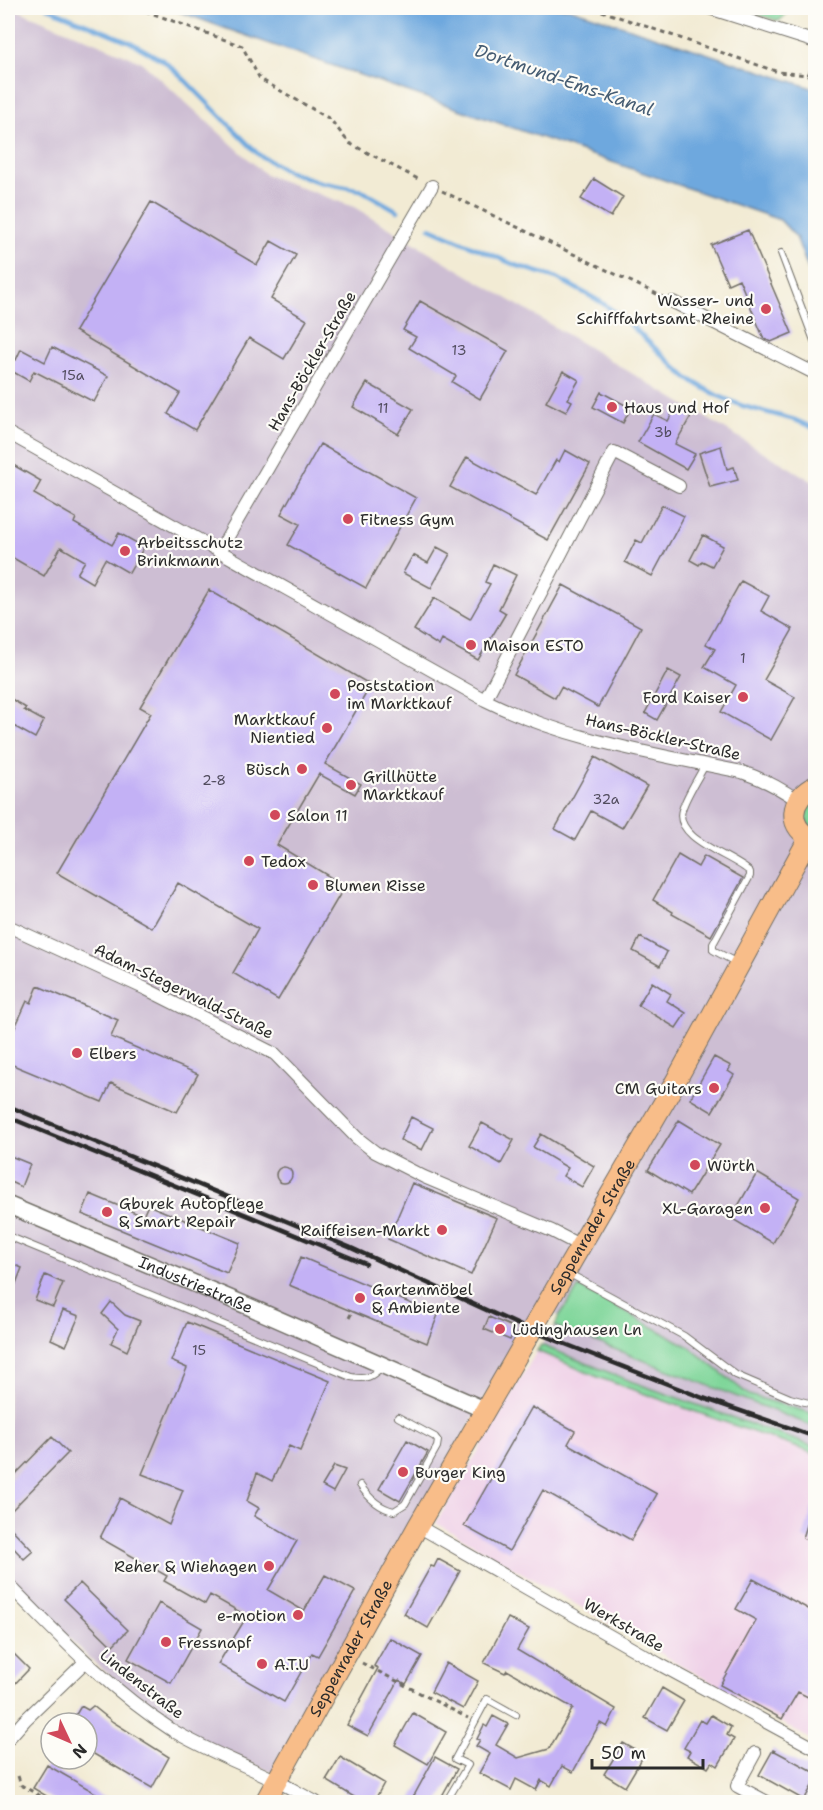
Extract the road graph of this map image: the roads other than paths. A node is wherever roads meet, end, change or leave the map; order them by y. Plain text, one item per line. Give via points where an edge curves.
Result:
1 (709, 8) edge
2 (816, 42) edge
3 (432, 186) road end
4 (782, 253) dead end
5 (673, 302) road end
6 (816, 346) edge
7 (816, 374) edge
8 (8, 433) edge
9 (680, 486) dead end
10 (219, 552) junction
11 (484, 700) junction
12 (705, 765) junction
13 (816, 786) edge
14 (797, 800) junction
15 (812, 839) edge
16 (8, 926) edge
17 (740, 965) junction
18 (8, 1205) edge
19 (8, 1236) edge
20 (580, 1246) junction
21 (566, 1272) junction
22 (384, 1366) junction
23 (816, 1405) edge
24 (486, 1410) junction
25 (398, 1417) dead end
26 (360, 1485) dead end
27 (418, 1526) junction
28 (8, 1584) edge
29 (85, 1662) junction
30 (516, 1715) dead end
31 (8, 1739) edge
32 (816, 1749) edge
33 (755, 1753) dead end
34 (277, 1780) junction
35 (264, 1803) edge
36 (315, 1803) edge
37 (446, 1803) edge
38 (767, 1803) edge

1 - 2 street
3 - 10 street, Hans-Böckler-Straße
4 - 6 lane
5 - 7 street
8 - 10 street, Hans-Böckler-Straße
9 - 11 street via 614,452
10 - 11 street, Hans-Böckler-Straße
11 - 12 street, Hans-Böckler-Straße via 607,744
12 - 14 street, Hans-Böckler-Straße via 762,778
12 - 17 lane via 682,810 681,822 692,836 750,872 712,944 713,950
13 - 14 main road
14 - 15 main road via 795,821 800,831
15 - 17 main road, Seppenrader Straße
16 - 20 street, Adam-Stegerwald-Straße via 275,1054 375,1152
17 - 20 main road, Seppenrader Straße
18 - 22 street, Industriestraße
19 - 22 lane, Industriestraße via 351,1377 372,1376
20 - 21 main road, Seppenrader Straße
21 - 23 lane via 684,1336 736,1375
21 - 24 main road, Seppenrader Straße
22 - 24 street, Industriestraße
24 - 27 main road, Seppenrader Straße
25 - 26 lane via 435,1437 437,1447 400,1509 388,1509 369,1498
27 - 32 street, Werkstraße
27 - 34 main road, Seppenrader Straße
28 - 29 street, Lindenstraße
29 - 31 street
29 - 34 street, Lindenstraße via 172,1729
30 - 37 lane via 487,1699 455,1759 468,1765
33 - 38 street via 738,1786
34 - 35 main road, Seppenrader Straße
34 - 36 street, Lindenstraße

